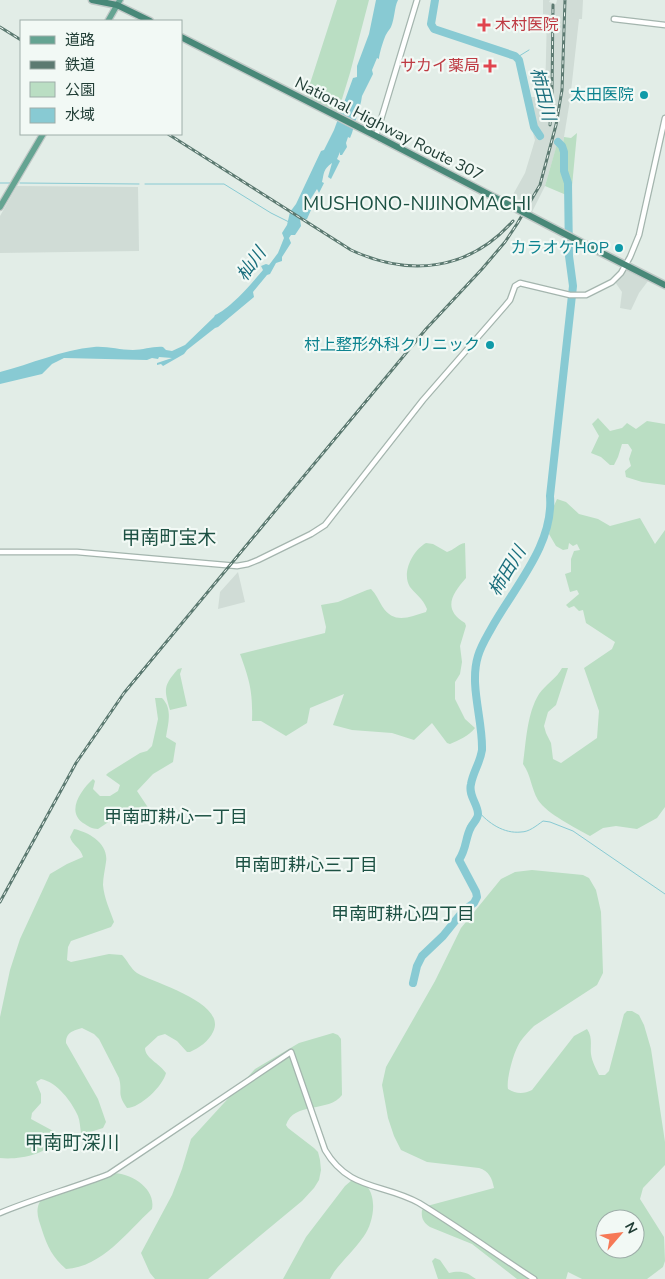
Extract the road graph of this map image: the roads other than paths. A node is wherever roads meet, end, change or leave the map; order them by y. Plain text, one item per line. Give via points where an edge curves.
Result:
1 (92, 0) edge
2 (417, 0) edge
3 (119, 3) edge
4 (614, 19) dead end
5 (109, 20) edge
6 (148, 20) edge
7 (665, 25) edge
8 (182, 38) edge
9 (665, 118) edge
10 (42, 135) edge
11 (375, 136) junction
12 (0, 207) edge
13 (626, 266) junction
14 (665, 285) edge
15 (0, 552) edge
16 (0, 1213) edge
17 (534, 1279) edge

1 - 3 highway
2 - 11 street
3 - 5 main road
3 - 6 highway
4 - 7 street
8 - 11 highway, National Highway Route 307
9 - 13 street via 639,235
10 - 12 main road
11 - 13 highway, National Highway Route 307, bridge
13 - 14 highway, National Highway Route 307
13 - 15 street via 612,282 592,293 573,295 516,285 510,300 422,400 325,524 258,560 237,566 77,552
16 - 17 street via 109,1174 291,1052 325,1150 342,1172 419,1203

